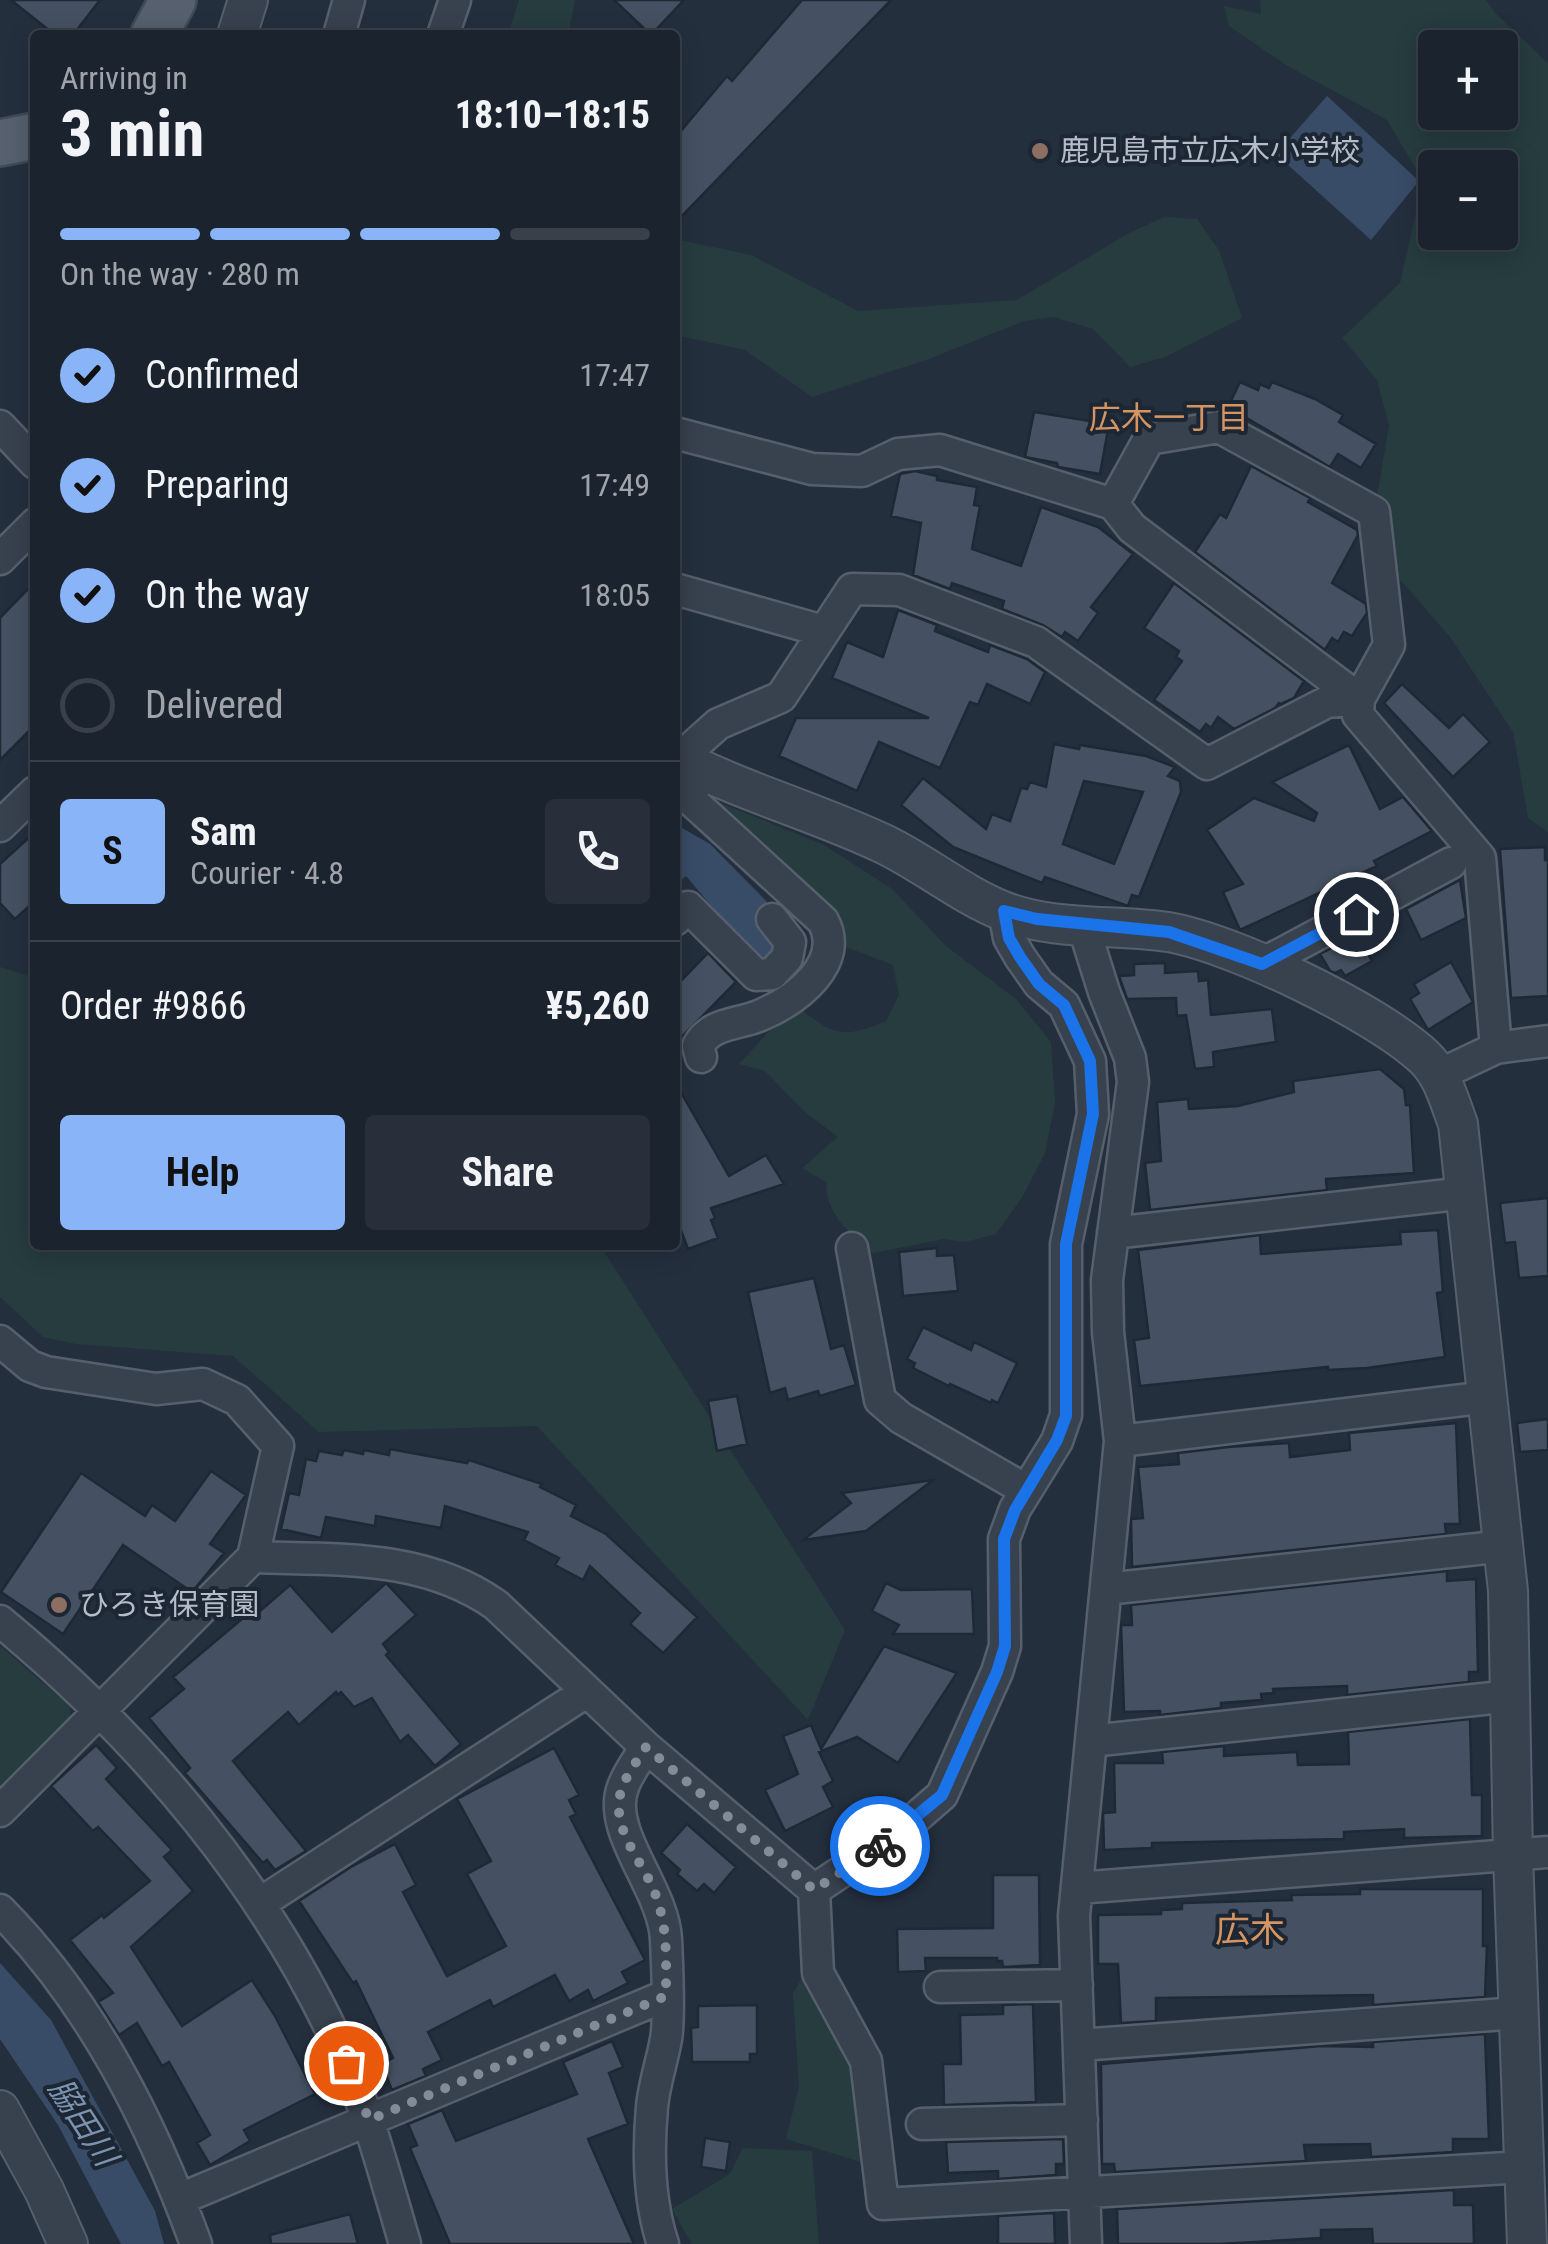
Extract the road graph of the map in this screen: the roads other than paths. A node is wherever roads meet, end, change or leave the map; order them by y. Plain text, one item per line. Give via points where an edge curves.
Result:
1 (173, 0) edge
2 (248, 0) edge
3 (349, 0) edge
4 (454, 0) edge
5 (157, 30) edge
6 (239, 30) edge
7 (340, 30) edge
8 (445, 30) edge
9 (30, 137) edge
10 (0, 143) edge
11 (0, 426) edge
12 (680, 434) edge
13 (30, 459) edge
14 (1113, 504) junction
15 (30, 529) edge
16 (0, 559) edge
17 (680, 590) edge
18 (824, 631) junction
19 (1359, 699) junction
20 (683, 761) edge
21 (30, 797) edge
22 (0, 826) edge
23 (1452, 863) dead end
24 (1004, 911) junction
25 (680, 915) edge
26 (772, 918) dead end
27 (1082, 925) junction
28 (1262, 964) junction
29 (1548, 1040) edge
30 (1496, 1048) junction
31 (701, 1057) dead end
32 (1440, 1075) junction
33 (1466, 1193) junction
34 (1113, 1233) junction
35 (852, 1248) dead end
36 (0, 1341) edge
37 (1488, 1397) junction
38 (1120, 1441) junction
39 (1026, 1490) junction
40 (1505, 1546) junction
41 (252, 1557) junction
42 (1106, 1590) junction
43 (0, 1621) edge
44 (586, 1692) junction
45 (1511, 1696) junction
46 (101, 1712) junction
47 (1091, 1741) junction
48 (646, 1747) junction
49 (0, 1811) edge
50 (1531, 1854) edge
51 (1077, 1888) junction
52 (814, 1890) junction
53 (259, 1904) junction
54 (0, 1910) edge
55 (1077, 1986) junction
56 (940, 1987) dead end
57 (666, 1996) junction
58 (1519, 2013) junction
59 (1079, 2045) junction
60 (0, 2110) edge
61 (369, 2120) junction
62 (1082, 2120) junction
63 (922, 2124) dead end
64 (1525, 2167) junction
65 (1084, 2192) junction
66 (180, 2199) junction
67 (68, 2244) edge
68 (196, 2244) edge
69 (405, 2244) edge
70 (663, 2244) edge
71 (1086, 2244) edge
72 (1527, 2244) edge

1 - 5 main road
2 - 6 street
3 - 7 street
4 - 8 street
9 - 10 main road
11 - 13 street
12 - 14 street via 812,469 862,471 898,454 940,450
14 - 19 street via 1132,528
14 - 19 street via 1149,439 1219,427 1374,512 1389,645
15 - 16 street
17 - 18 street
18 - 19 street via 852,589 899,590 1036,642 1207,764 1327,702
18 - 20 street via 781,697 718,724
19 - 30 street via 1358,715 1480,858
20 - 24 street via 882,843
20 - 31 street via 692,800 830,932 826,965 783,1004 710,1030 698,1046
21 - 22 street
23 - 28 street
24 - 27 street
24 - 39 street via 1009,938 1039,984 1064,1005 1090,1061 1093,1114 1066,1244 1066,1416
25 - 26 street via 688,907 756,974 772,974 786,958 790,942
27 - 28 street via 1169,932
27 - 34 street via 1133,1082
28 - 32 street via 1400,1039
29 - 30 street
30 - 32 street
32 - 33 street via 1458,1124
33 - 34 street
33 - 37 street
34 - 38 street via 1108,1332
35 - 39 street via 880,1400
36 - 41 street via 46,1372 156,1388 203,1384 237,1400 278,1446
37 - 38 street
37 - 40 street
38 - 42 street
39 - 52 street via 1004,1539 1005,1646 942,1795
40 - 42 street
40 - 45 street
41 - 44 street via 386,1562 471,1587
41 - 46 street
42 - 47 street
43 - 46 street
44 - 48 street
44 - 53 street
45 - 47 street
45 - 50 street
46 - 49 street
46 - 53 street via 160,1775
47 - 51 street
48 - 52 street
48 - 57 street via 622,1789 620,1816 663,1918
50 - 51 street
50 - 58 street
51 - 55 street
52 - 65 street via 818,1972 866,2061 883,2204
53 - 61 street via 313,1992
54 - 66 street via 34,1944 106,2049
55 - 56 street
55 - 59 street
57 - 61 street
57 - 70 street via 667,2035 650,2143
58 - 59 street
58 - 64 street
59 - 62 street
60 - 67 street
61 - 66 street
61 - 69 street
62 - 63 street
62 - 65 street
64 - 65 street
64 - 72 street
65 - 71 street
66 - 68 street

